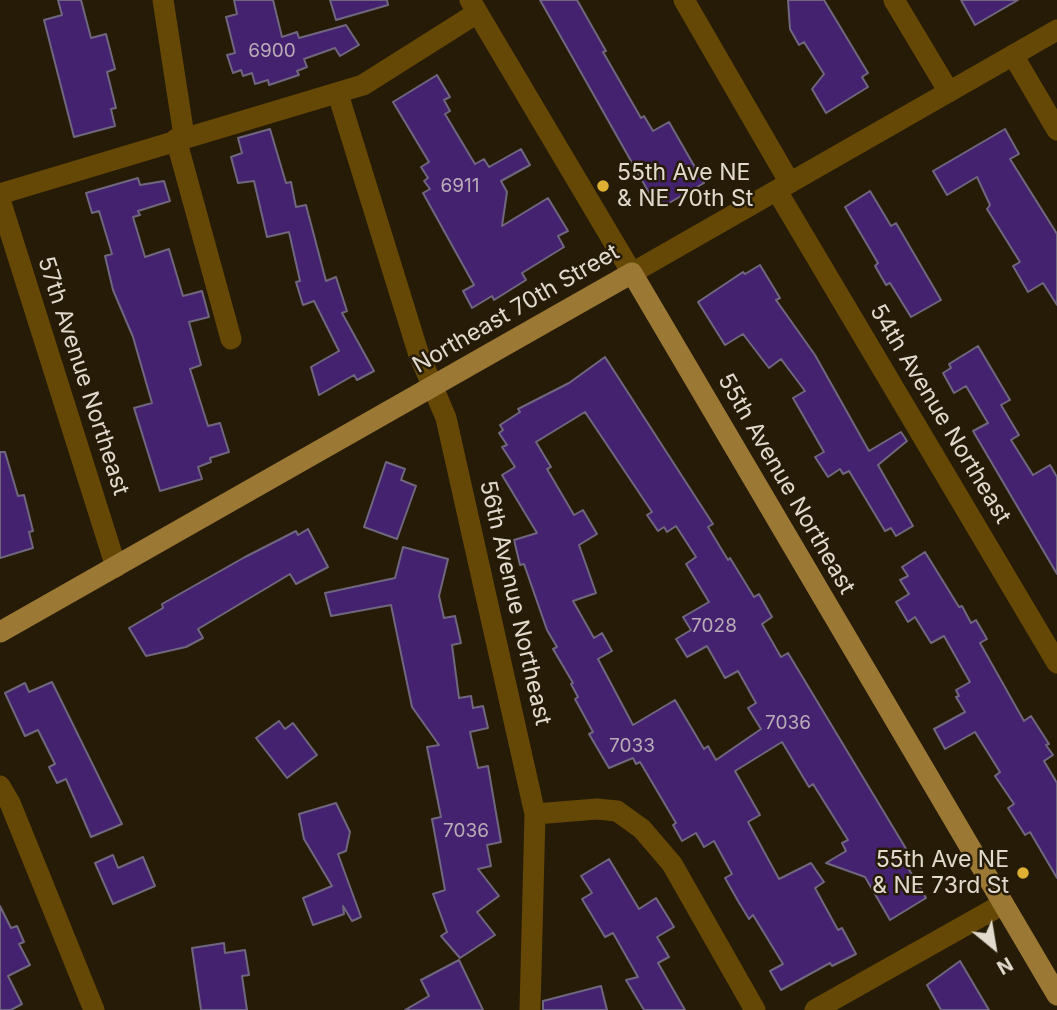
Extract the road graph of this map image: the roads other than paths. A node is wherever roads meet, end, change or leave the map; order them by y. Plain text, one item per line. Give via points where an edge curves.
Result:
1 (163, 0) edge
2 (684, 0) edge
3 (894, 0) edge
4 (473, 6) edge
5 (1057, 30) edge
6 (1013, 55) junction
7 (949, 92) junction
8 (338, 94) junction
9 (1057, 130) edge
10 (180, 138) junction
11 (783, 187) junction
12 (0, 194) edge
13 (0, 200) edge
14 (632, 274) junction
15 (230, 339) dead end
16 (432, 387) junction
17 (116, 567) junction
18 (0, 632) edge
19 (1057, 663) edge
20 (0, 786) edge
21 (535, 814) junction
22 (1003, 905) junction
23 (1057, 995) edge
24 (94, 1010) edge
25 (530, 1010) edge
26 (755, 1010) edge
27 (815, 1010) edge

1 - 10 street
2 - 11 street, 54th Avenue Northeast
3 - 7 street
4 - 8 street via 363,85
4 - 14 street, 55th Avenue Northeast
5 - 6 street, Northeast 70th Street
6 - 7 street, Northeast 70th Street
6 - 9 street
7 - 11 street, Northeast 70th Street
8 - 10 street
8 - 16 street, 56th Avenue Northeast
10 - 12 street
10 - 15 street
11 - 14 street, Northeast 70th Street
11 - 19 street, 54th Avenue Northeast
13 - 17 street, 57th Avenue Northeast
14 - 16 main road, Northeast 70th Street
14 - 22 main road, 55th Avenue Northeast
16 - 17 main road, Northeast 70th Street
16 - 21 street, 56th Avenue Northeast via 446,418
17 - 18 main road, Northeast 70th Street
20 - 24 street
21 - 25 street
21 - 26 street via 597,808 617,811 642,829 672,864
22 - 23 main road, 55th Avenue Northeast
22 - 27 street

